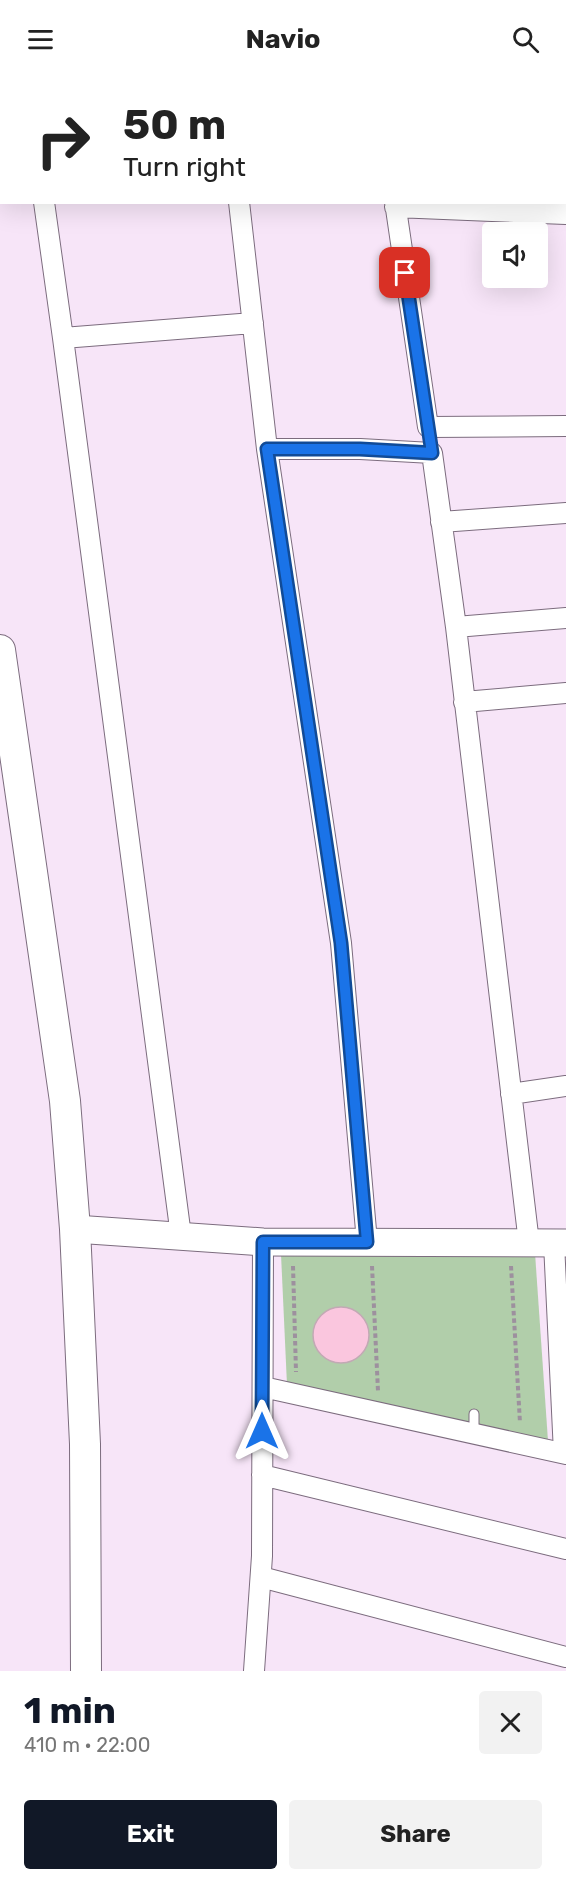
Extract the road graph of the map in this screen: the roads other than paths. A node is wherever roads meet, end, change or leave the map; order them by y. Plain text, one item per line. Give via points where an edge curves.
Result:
1 (44, 204) edge
2 (239, 204) edge
3 (395, 205) edge
4 (566, 214) edge
5 (253, 323) junction
6 (63, 338) junction
7 (566, 426) edge
8 (428, 428) junction
9 (267, 449) junction
10 (432, 453) junction
11 (566, 513) edge
12 (441, 522) junction
13 (566, 618) edge
14 (456, 627) junction
15 (0, 650) edge
16 (2, 680) edge
17 (566, 693) edge
18 (465, 702) junction
19 (566, 1086) edge
20 (511, 1094) junction
21 (75, 1229) junction
22 (181, 1236) junction
23 (263, 1242) junction
24 (367, 1242) junction
25 (550, 1243) edge
26 (263, 1387) junction
27 (565, 1453) edge
28 (262, 1475) junction
29 (566, 1549) edge
30 (261, 1577) junction
31 (566, 1657) edge
32 (86, 1671) edge
33 (254, 1671) edge

1 - 6 street
2 - 5 street
3 - 4 street
3 - 8 street
5 - 6 street
5 - 9 street
6 - 22 street
7 - 8 street
8 - 10 street
9 - 10 street
9 - 24 street via 341,943
10 - 12 street
11 - 12 street
12 - 14 street
13 - 14 street
14 - 18 street
15 - 16 main road
16 - 21 main road via 65,1101
17 - 18 street
18 - 20 street
19 - 20 street
20 - 25 street
21 - 22 street
21 - 32 main road via 86,1444
22 - 23 street
23 - 24 street
23 - 26 street
24 - 25 street via 496,1250
25 - 27 street
26 - 27 street via 474,1424
26 - 28 street
28 - 29 street
28 - 30 street
30 - 31 street
30 - 33 street

